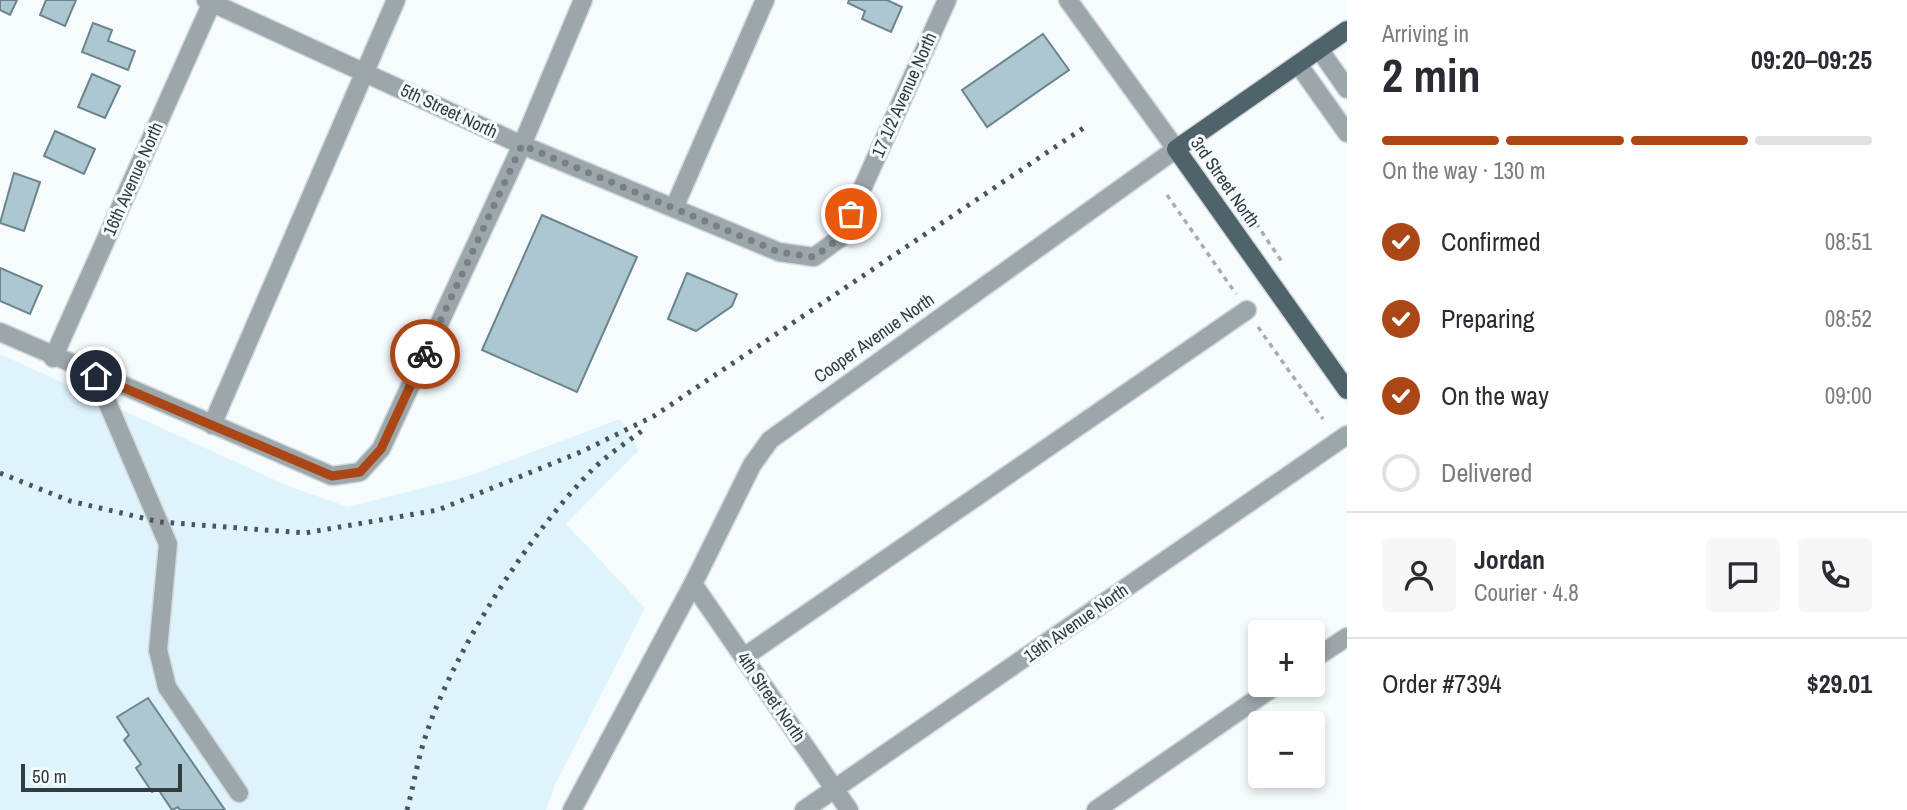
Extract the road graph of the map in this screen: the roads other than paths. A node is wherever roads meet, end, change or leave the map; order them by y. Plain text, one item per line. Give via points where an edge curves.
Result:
1 (396, 0) edge
2 (583, 0) edge
3 (765, 0) edge
4 (947, 0) edge
5 (1068, 0) edge
6 (210, 1) edge
7 (1347, 30) edge
8 (1319, 49) junction
9 (1298, 64) junction
10 (363, 72) junction
11 (1347, 89) edge
12 (1347, 133) edge
13 (522, 145) junction
14 (1176, 149) junction
15 (674, 208) junction
16 (814, 257) joint
17 (1247, 310) dead end
18 (0, 332) edge
19 (53, 358) junction
20 (96, 376) junction
21 (1347, 390) edge
22 (212, 425) junction
23 (1347, 435) edge
24 (693, 584) junction
25 (1347, 637) edge
26 (1325, 651) edge
27 (744, 657) junction
28 (1259, 697) edge
29 (835, 789) junction
30 (239, 793) dead end
31 (572, 810) edge
32 (804, 810) edge
33 (849, 810) edge
34 (1096, 810) edge

1 - 10 street
2 - 13 street
3 - 15 street
4 - 16 street, 17 1/2 Avenue North via 840,238
5 - 14 street, 3rd Street North
6 - 10 street, 5th Street North
6 - 19 street, 16th Avenue North
7 - 8 main road, Cooper Avenue North
8 - 9 main road, Cooper Avenue North
8 - 11 street
9 - 12 street
9 - 14 main road, Cooper Avenue North
10 - 13 street, 5th Street North
10 - 22 street
13 - 15 street, 5th Street North
13 - 22 street via 381,449 360,472 332,476
14 - 21 main road, 3rd Street North
14 - 24 street, Cooper Avenue North via 770,440 752,465
15 - 16 street, 5th Street North via 779,252
17 - 27 street
18 - 19 street
19 - 20 street
20 - 22 street
20 - 30 street via 168,544 158,650 167,687
23 - 29 street, 19th Avenue North
24 - 27 street, 4th Street North
24 - 31 street, Cooper Avenue North
25 - 26 street
27 - 29 street, 4th Street North
28 - 34 street
29 - 32 street, 19th Avenue North
29 - 33 street, 4th Street North

